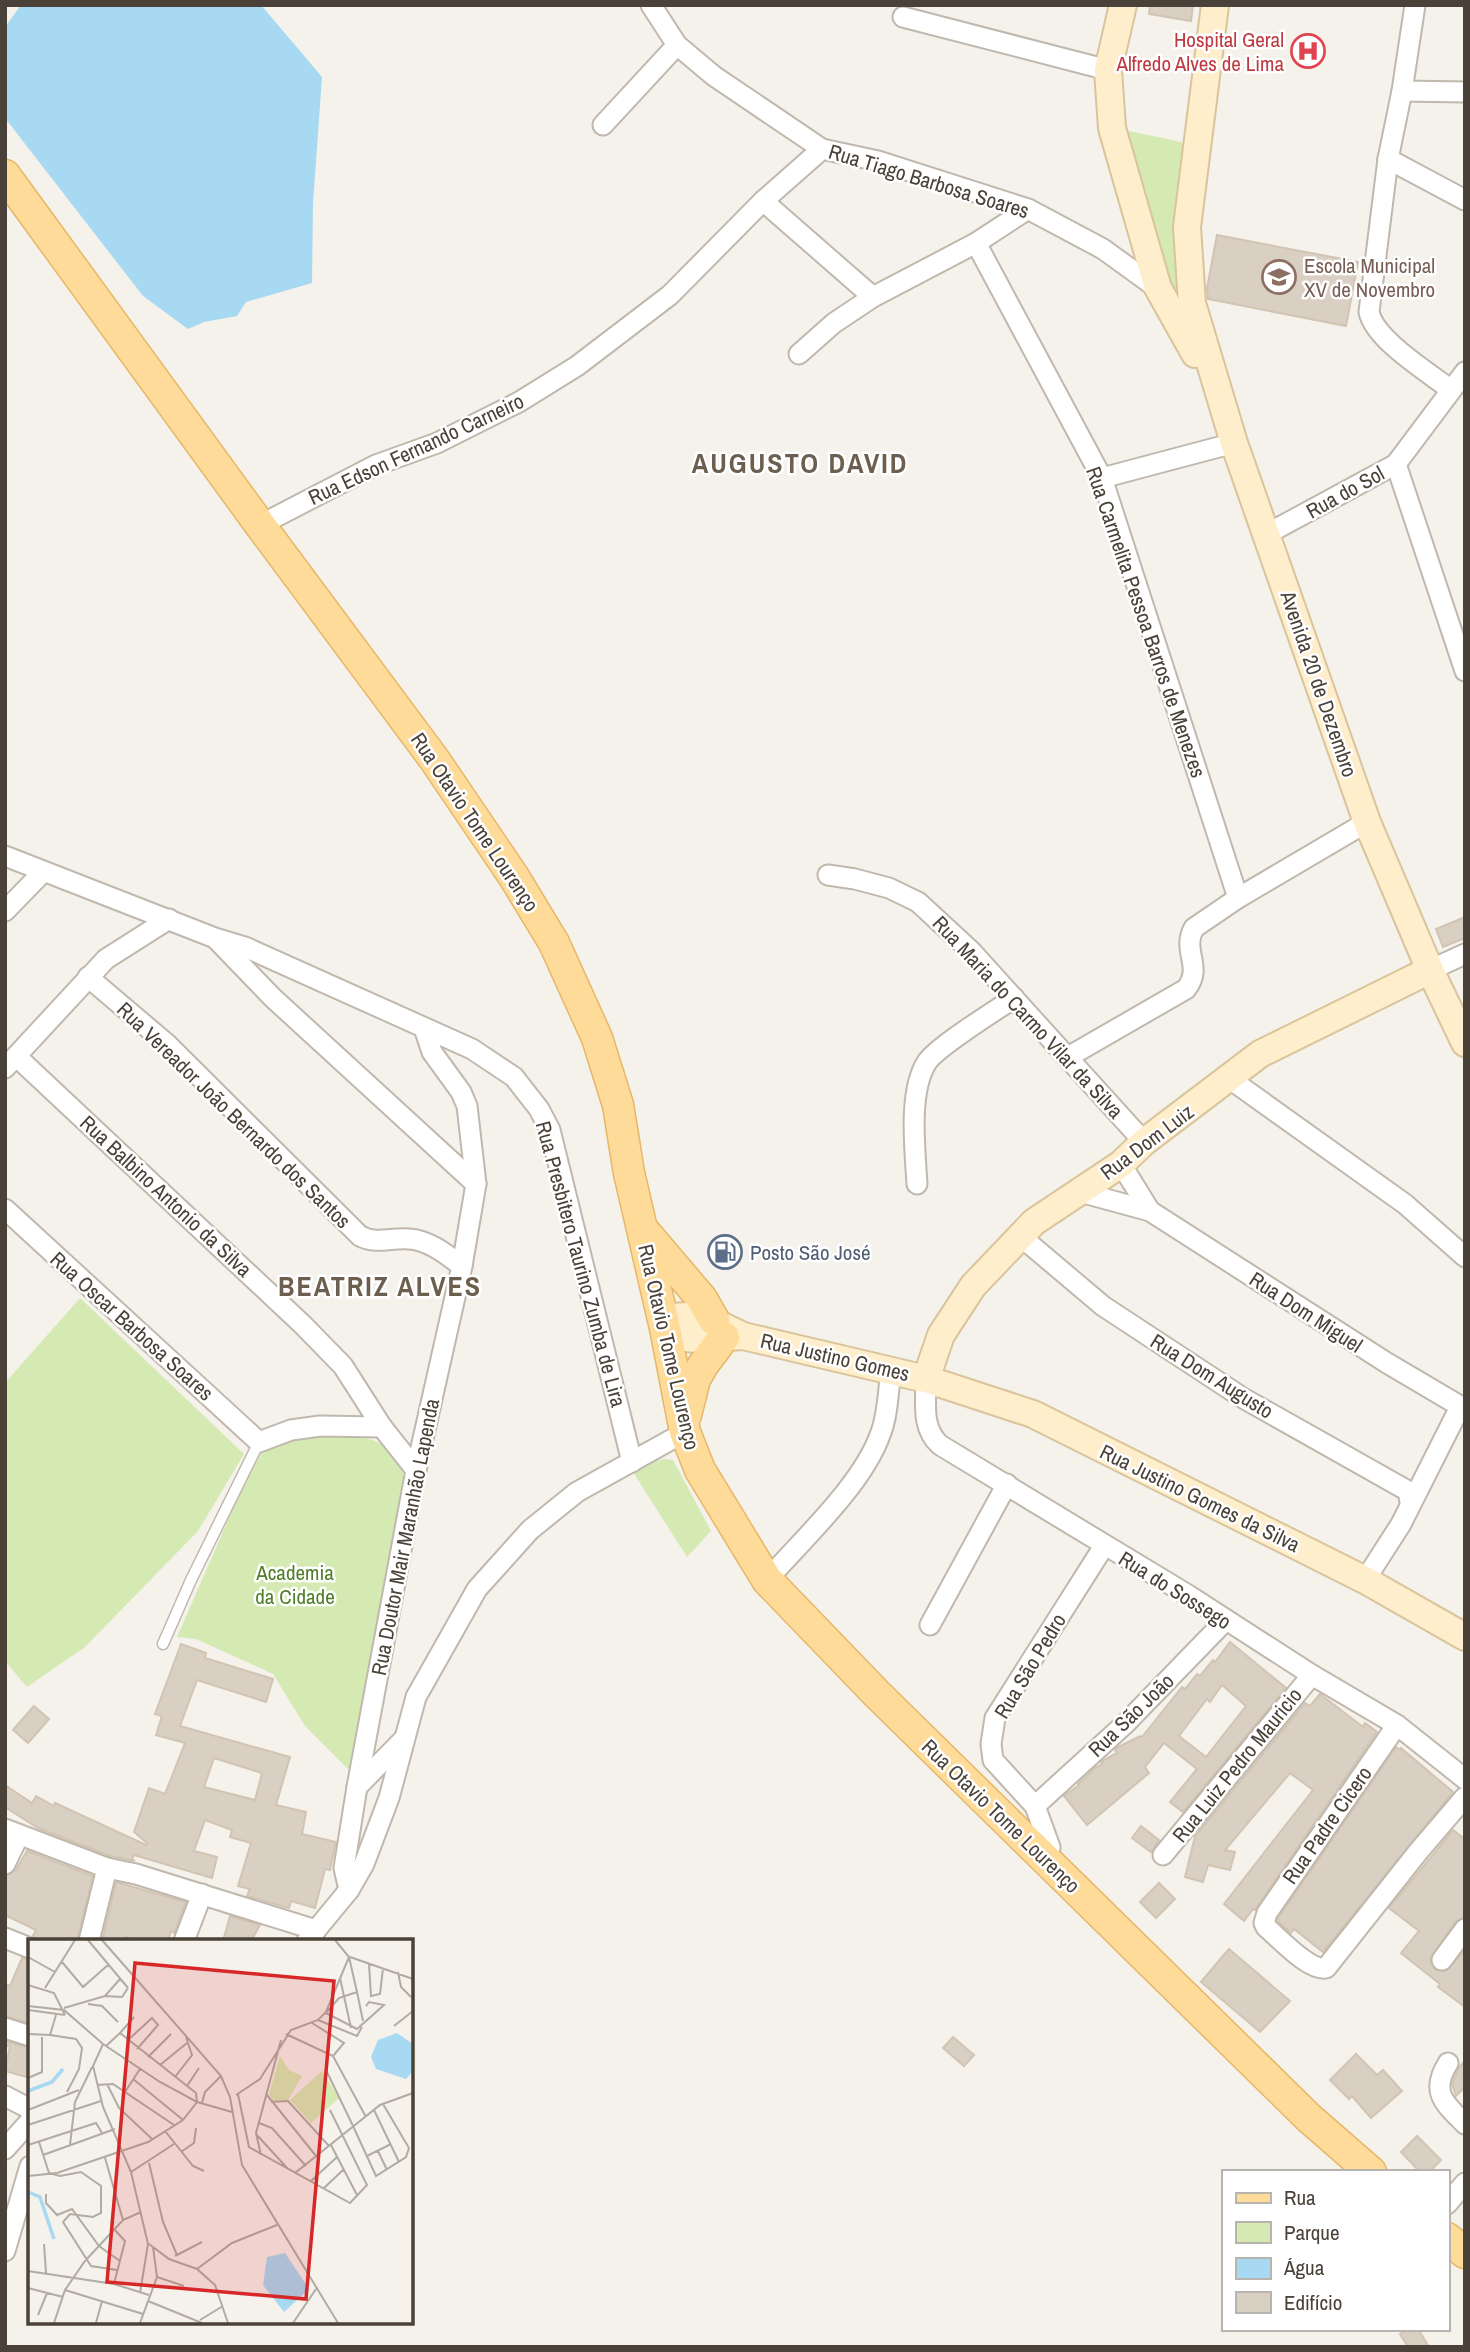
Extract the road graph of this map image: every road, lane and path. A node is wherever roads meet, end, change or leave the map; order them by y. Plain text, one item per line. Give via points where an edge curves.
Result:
1 (651, 5) edge
2 (1123, 5) edge
3 (1215, 5) edge
4 (1415, 5) edge
5 (903, 17) dead end
6 (677, 46) junction
7 (1108, 70) junction
8 (1402, 91) junction
9 (1465, 92) edge
10 (603, 125) dead end
11 (822, 149) junction
12 (1388, 159) junction
13 (5, 175) edge
14 (1465, 200) edge
15 (763, 201) junction
16 (1028, 209) junction
17 (976, 243) junction
18 (1158, 288) junction
19 (873, 298) junction
20 (1193, 307) junction
21 (799, 354) dead end
22 (1465, 372) edge
23 (1451, 390) junction
24 (1218, 395) junction
25 (1234, 443) junction
26 (1396, 464) junction
27 (1102, 478) junction
28 (260, 525) junction
29 (1267, 534) junction
30 (1465, 671) edge
31 (1367, 822) junction
32 (5, 856) edge
33 (43, 872) junction
34 (828, 875) dead end
35 (1238, 898) junction
36 (5, 911) edge
37 (169, 919) junction
38 (215, 938) junction
39 (1465, 954) edge
40 (1430, 970) junction
41 (88, 977) junction
42 (1014, 998) junction
43 (424, 1028) junction
44 (1465, 1043) edge
45 (1068, 1058) junction
46 (11, 1063) edge
47 (1230, 1079) junction
48 (1144, 1142) junction
49 (1121, 1164) junction
50 (475, 1184) junction
51 (917, 1184) dead end
52 (1080, 1192) junction
53 (5, 1209) edge
54 (1150, 1211) junction
55 (641, 1228) junction
56 (1020, 1235) junction
57 (1465, 1257) edge
58 (462, 1266) junction
59 (665, 1328) junction
60 (727, 1331) junction
61 (891, 1371) junction
62 (926, 1379) junction
63 (1462, 1408) edge
64 (382, 1427) junction
65 (684, 1427) junction
66 (259, 1442) junction
67 (632, 1462) junction
68 (416, 1469) junction
69 (1007, 1484) junction
70 (1410, 1502) junction
71 (1104, 1546) junction
72 (767, 1580) junction
73 (1365, 1580) junction
74 (1225, 1621) junction
75 (930, 1625) dead end
76 (1465, 1637) edge
77 (163, 1644) dead end
78 (1312, 1675) junction
79 (1397, 1725) junction
80 (405, 1737) junction
81 (1465, 1779) edge
82 (357, 1787) junction
83 (1465, 1797) edge
84 (1035, 1806) junction
85 (12, 1832) edge
86 (1163, 1855) dead end
87 (1048, 1862) junction
88 (5, 1864) edge
89 (107, 1868) junction
90 (349, 1891) junction
91 (202, 1894) junction
92 (1465, 1929) edge
93 (312, 1936) edge
94 (5, 1938) edge
95 (89, 1939) edge
96 (185, 1939) edge
97 (28, 1947) edge
98 (1443, 1959) dead end
99 (5, 2028) edge
100 (28, 2035) edge
101 (1448, 2063) dead end
102 (5, 2096) edge
103 (28, 2108) edge
104 (28, 2123) edge
105 (1465, 2124) edge
106 (5, 2149) edge
107 (1369, 2170) edge
108 (28, 2173) edge
109 (1465, 2183) edge
110 (1449, 2202) edge
111 (1449, 2240) edge
112 (5, 2251) edge
113 (1465, 2253) edge

1 - 6 street, Rua Tiago Barbosa Soares
2 - 7 street
3 - 20 street via 1187,227
4 - 8 street
5 - 7 street
6 - 10 street
6 - 11 street, Rua Tiago Barbosa Soares
7 - 18 street via 1112,128
8 - 9 street
8 - 12 street
11 - 15 street, Rua Edson Fernando Carneiro
11 - 16 street, Rua Tiago Barbosa Soares
12 - 14 street
12 - 23 street via 1370,321
13 - 28 main road, Rua Otavio Tome Lourenço
15 - 19 street
15 - 28 street, Rua Edson Fernando Carneiro via 670,295 577,366 519,402 437,443 376,465
16 - 17 street
16 - 18 street, Rua Tiago Barbosa Soares via 1103,249
17 - 19 street
17 - 27 street, Rua Carmelita Pessoa Barros de Menezes
18 - 20 street, Rua Tiago Barbosa Soares via 1175,302
18 - 24 street
19 - 21 street via 834,323
20 - 24 street
22 - 23 street, Rua do Sol
23 - 26 street, Rua do Sol
24 - 25 street, Avenida 20 de Dezembro
25 - 27 street
25 - 29 street, Avenida 20 de Dezembro
26 - 29 street, Rua do Sol
26 - 30 street
27 - 35 street, Rua Carmelita Pessoa Barros de Menezes
28 - 55 main road, Rua Otavio Tome Lourenço via 434,758 554,943 597,1038 618,1105
29 - 31 street, Avenida 20 de Dezembro
31 - 35 street
31 - 40 street, Avenida 20 de Dezembro
32 - 33 street, Rua Presbitero Taurino Zumba de Lira
33 - 36 street
33 - 37 street, Rua Presbitero Taurino Zumba de Lira
34 - 42 street, Rua Maria do Carmo Vilar da Silva via 889,888 918,902
35 - 45 street via 1194,928 1189,947 1193,977 1186,989
37 - 38 street, Rua Presbitero Taurino Zumba de Lira
37 - 41 street via 106,958
38 - 43 street, Rua Presbitero Taurino Zumba de Lira via 245,947
38 - 50 street via 273,998
39 - 40 street
40 - 44 street, Avenida 20 de Dezembro
40 - 47 street, Rua Dom Luiz via 1260,1054
41 - 46 street
41 - 58 street, Rua Vereador João Bernardo dos Santos via 167,1044 360,1236 375,1242 423,1242
42 - 45 street, Rua Maria do Carmo Vilar da Silva
42 - 51 street via 929,1059 914,1119
43 - 50 street, Rua Doutor Mair Maranhão Lapenda via 432,1052 467,1106
43 - 67 street, Rua Presbitero Taurino Zumba de Lira via 471,1049 514,1077 540,1109 550,1130
45 - 48 street, Rua Maria do Carmo Vilar da Silva
46 - 64 street, Rua Balbino Antonio da Silva via 303,1325 343,1366
47 - 48 street, Rua Dom Luiz
47 - 57 street via 1405,1204
48 - 49 street, Rua Dom Luiz
49 - 52 street, Rua Dom Luiz
49 - 54 street, Rua Dom Miguel
50 - 58 street, Rua Doutor Mair Maranhão Lapenda
52 - 54 street, Rua Dom Miguel
52 - 56 street, Rua Dom Luiz
53 - 66 street, Rua Oscar Barbosa Soares
54 - 63 street, Rua Dom Miguel
55 - 59 main road, Rua Otavio Tome Lourenço
55 - 60 main road
56 - 62 street, Rua Dom Luiz via 973,1286 940,1335
56 - 70 street, Rua Dom Augusto via 1103,1306 1243,1398 1408,1490
58 - 68 street, Rua Doutor Mair Maranhão Lapenda
59 - 60 street, Rua Justino Gomes via 673,1317 700,1315
59 - 65 main road, Rua Otavio Tome Lourenço
60 - 61 street, Rua Justino Gomes
60 - 65 main road via 695,1379
61 - 62 street, Rua Justino Gomes
61 - 72 street via 882,1432 871,1457
62 - 69 street, Rua do Sossego via 926,1417 932,1438
62 - 73 street, Rua Justino Gomes da Silva via 1033,1414
63 - 70 street
64 - 66 street via 320,1426
64 - 68 street, Rua Balbino Antonio da Silva
65 - 67 street
65 - 72 main road, Rua Otavio Tome Lourenço via 700,1470
66 - 77 lane
67 - 80 street via 577,1492 530,1530 477,1589 416,1697
68 - 82 street, Rua Doutor Mair Maranhão Lapenda
69 - 71 street, Rua do Sossego
69 - 75 street
70 - 73 street
71 - 74 street, Rua do Sossego
71 - 84 street, Rua São Pedro via 995,1718 993,1760
72 - 87 main road, Rua Otavio Tome Lourenço
73 - 76 street, Rua Justino Gomes da Silva
74 - 78 street, Rua do Sossego
74 - 84 street, Rua São João via 1126,1723
78 - 79 street, Rua do Sossego
78 - 86 street, Rua Luiz Pedro Mauricio
79 - 81 street, Rua do Sossego
79 - 83 street, Rua Padre Cicero via 1267,1913 1266,1927 1310,1965 1326,1968
80 - 82 street
80 - 90 street via 385,1809
82 - 90 street, Rua Doutor Mair Maranhão Lapenda via 344,1868
84 - 87 street, Rua São Pedro via 1051,1847
85 - 88 street
85 - 89 street
87 - 107 main road, Rua Otavio Tome Lourenço via 1309,2118
89 - 91 street
89 - 95 street
90 - 93 street
91 - 93 street
91 - 96 street
92 - 98 street
94 - 97 street
99 - 100 street
101 - 105 street via 1440,2076 1440,2092 1443,2102
102 - 103 street
104 - 106 street
108 - 112 street
109 - 110 street
111 - 113 main road

